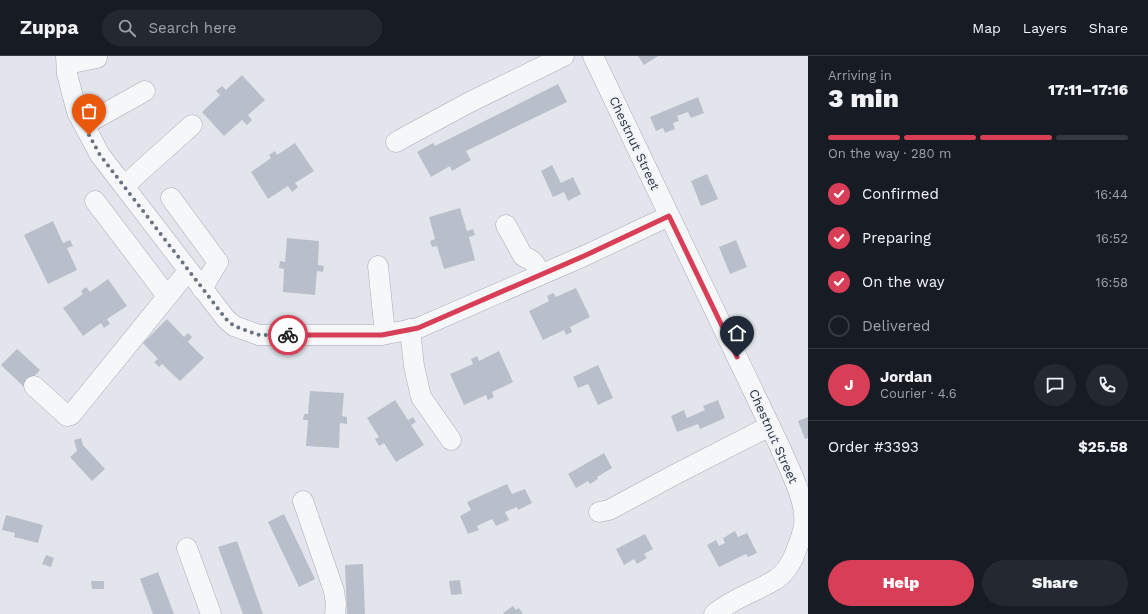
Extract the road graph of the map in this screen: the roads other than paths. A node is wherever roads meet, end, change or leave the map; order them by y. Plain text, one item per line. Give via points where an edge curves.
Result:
1 (97, 56) edge
2 (564, 56) edge
3 (593, 56) edge
4 (67, 60) edge
5 (145, 91) dead end
6 (192, 124) dead end
7 (84, 125) junction
8 (396, 142) dead end
9 (124, 186) junction
10 (171, 198) dead end
11 (96, 201) dead end
12 (669, 216) junction
13 (506, 225) dead end
14 (378, 266) dead end
15 (188, 271) junction
16 (540, 275) junction
17 (202, 289) junction
18 (167, 296) junction
19 (410, 330) junction
20 (384, 334) junction
21 (34, 386) dead end
22 (770, 426) junction
23 (451, 440) dead end
24 (303, 501) dead end
25 (599, 512) dead end
26 (187, 548) dead end
27 (211, 614) edge
28 (335, 614) edge
29 (714, 614) edge

1 - 4 street
2 - 8 street
3 - 12 street, Chestnut Street
4 - 7 street via 67,74 77,112
5 - 7 street
6 - 9 street
7 - 9 street via 100,155
9 - 15 street
10 - 17 street via 218,262
11 - 18 street
12 - 16 street
12 - 22 street, Chestnut Street
13 - 16 street via 523,256 535,264
14 - 20 street
15 - 17 street
15 - 18 street
16 - 19 street
17 - 20 street via 234,326 259,335
18 - 21 street via 71,415 67,416
19 - 20 street
19 - 23 street via 421,397
22 - 25 street via 609,510
22 - 29 street, Chestnut Street via 800,494 805,523 803,532 786,570 776,579 722,607
24 - 28 street via 334,591
26 - 27 street

